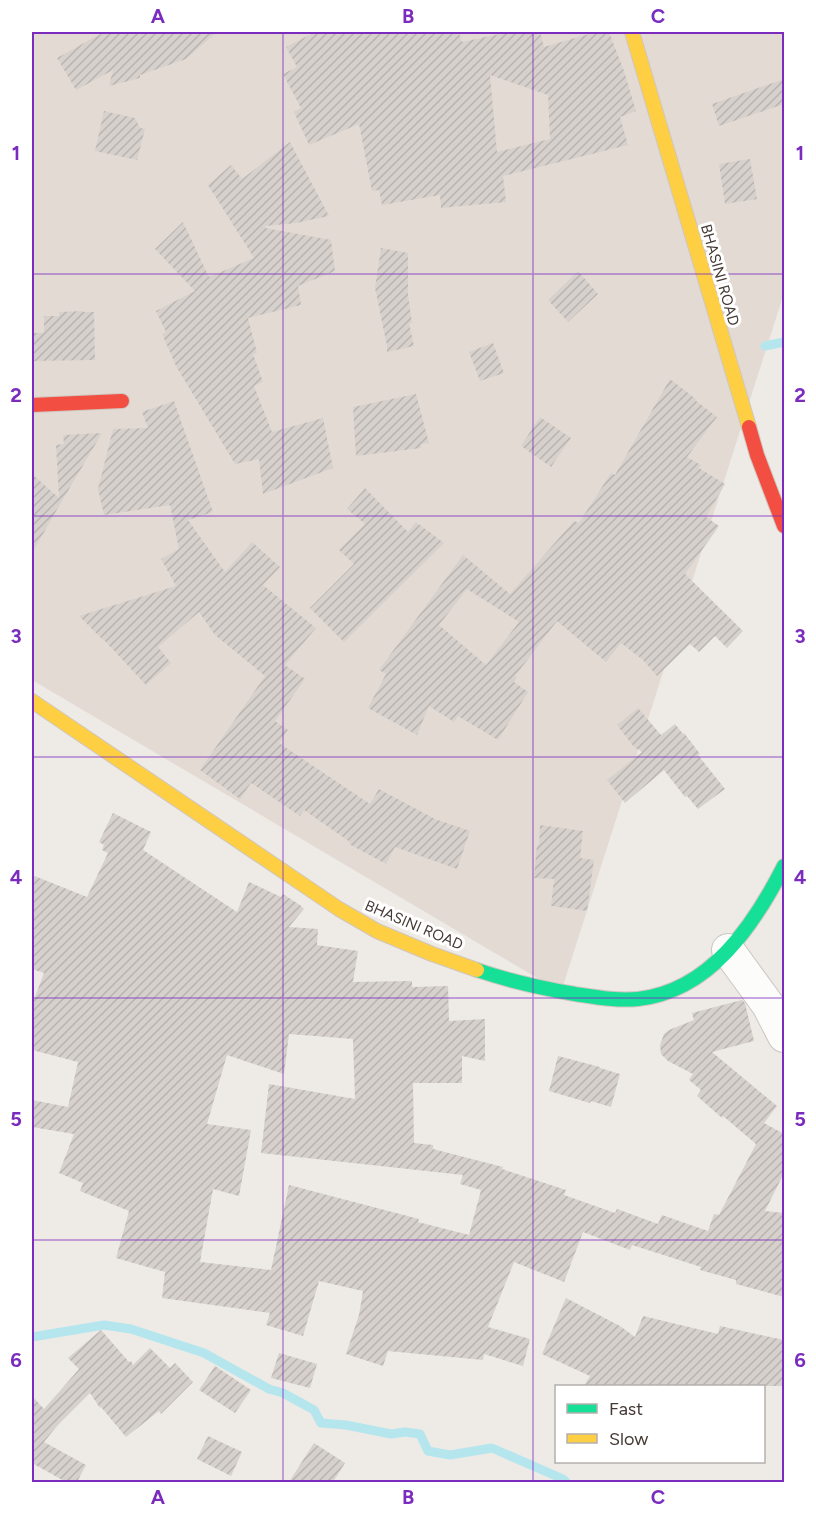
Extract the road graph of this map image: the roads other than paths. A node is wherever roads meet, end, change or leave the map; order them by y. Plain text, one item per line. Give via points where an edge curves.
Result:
1 (632, 32) edge
2 (122, 401) dead end
3 (32, 405) edge
4 (784, 526) edge
5 (32, 701) edge
6 (784, 866) edge
7 (728, 950) junction
8 (784, 1036) edge

1 - 4 street, BHASINI ROAD via 757,456
2 - 3 street
5 - 7 street, BHASINI ROAD via 339,909 382,933 509,981 561,992 635,999 664,994 684,985
6 - 7 street, BHASINI ROAD via 757,914
7 - 8 street via 768,1005

